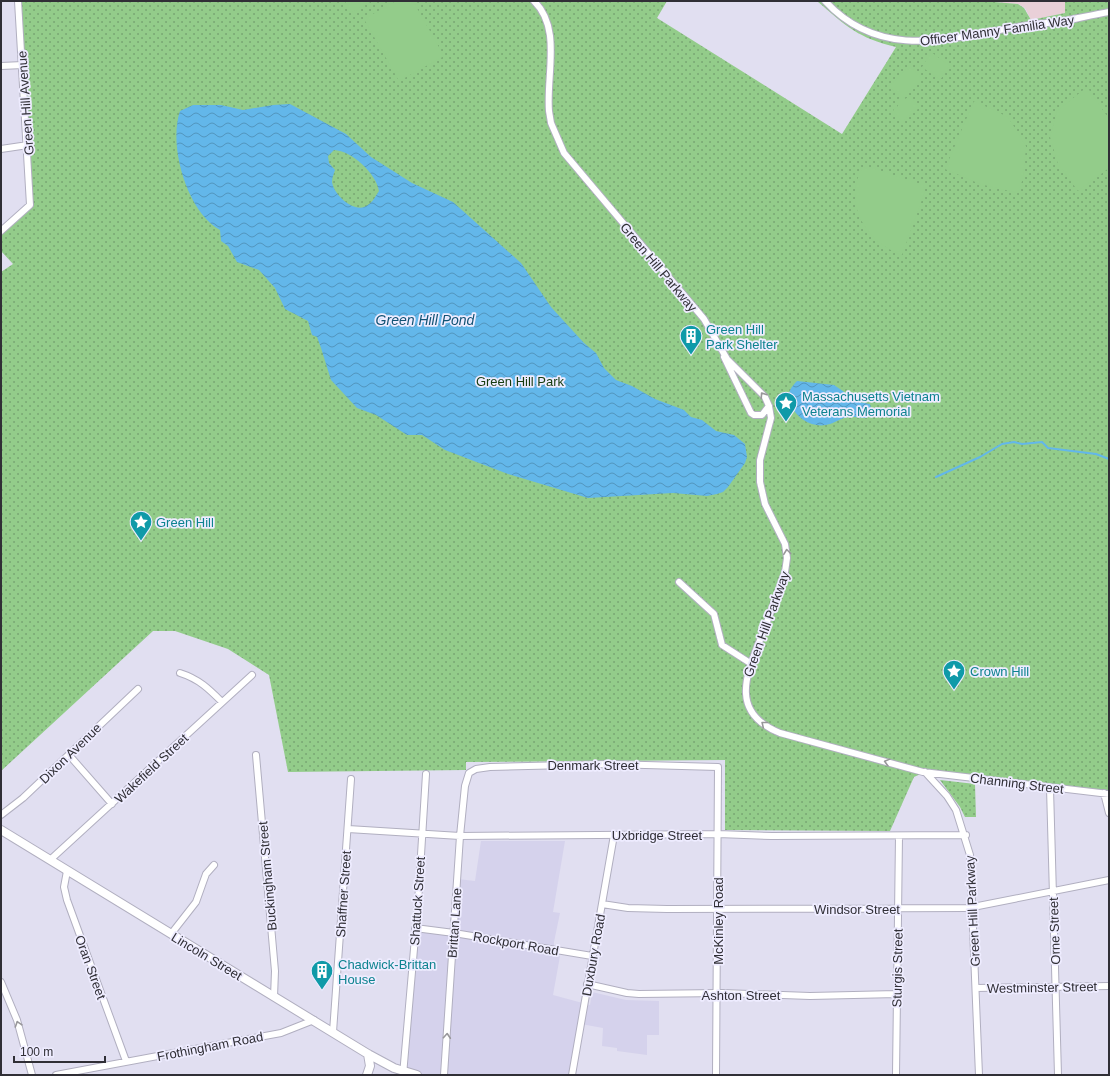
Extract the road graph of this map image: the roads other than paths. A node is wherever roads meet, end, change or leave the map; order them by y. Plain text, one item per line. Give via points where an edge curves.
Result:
1 (18, 1) edge
2 (534, 1) edge
3 (826, 1) edge
4 (1109, 12) edge
5 (23, 65) junction
6 (1, 66) edge
7 (28, 145) junction
8 (1, 149) edge
9 (1, 231) edge
10 (718, 345) junction
11 (769, 406) junction
12 (679, 582) dead end
13 (750, 663) junction
14 (180, 673) dead end
15 (252, 675) dead end
16 (138, 688) dead end
17 (222, 702) junction
18 (69, 754) junction
19 (256, 755) dead end
20 (718, 767) joint
21 (470, 772) joint
22 (925, 772) junction
23 (426, 774) dead end
24 (350, 779) dead end
25 (1050, 788) junction
26 (1106, 793) edge
27 (112, 804) junction
28 (1109, 813) edge
29 (1, 815) edge
30 (348, 829) junction
31 (1, 830) edge
32 (422, 834) junction
33 (718, 834) junction
34 (614, 835) junction
35 (460, 836) junction
36 (899, 836) junction
37 (966, 836) junction
38 (50, 860) junction
39 (214, 865) dead end
40 (67, 871) junction
41 (1109, 880) edge
42 (1052, 890) junction
43 (602, 904) junction
44 (972, 907) junction
45 (718, 908) junction
46 (898, 908) junction
47 (415, 928) junction
48 (454, 932) junction
49 (171, 934) junction
50 (592, 956) junction
51 (1, 982) edge
52 (587, 984) junction
53 (1056, 986) junction
54 (1109, 986) edge
55 (976, 988) junction
56 (718, 993) junction
57 (897, 994) junction
58 (274, 997) junction
59 (314, 1020) junction
60 (333, 1032) junction
61 (368, 1054) junction
62 (126, 1061) junction
63 (403, 1073) edge
64 (32, 1075) edge
65 (56, 1075) edge
66 (367, 1075) edge
67 (417, 1075) edge
68 (444, 1075) edge
69 (572, 1075) edge
70 (716, 1075) edge
71 (896, 1075) edge
72 (979, 1075) edge
73 (1058, 1075) edge

1 - 5 street, Green Hill Avenue
2 - 10 street, Green Hill Parkway via 544,16 550,35 549,110 551,123 564,153 704,319
3 - 4 street, Officer Manny Familia Way via 840,16 856,26 885,38 912,42 956,38
5 - 6 street
5 - 7 street, Green Hill Avenue
7 - 8 street
7 - 9 street, Green Hill Avenue via 30,205
11 -> 10 street, Green Hill Parkway via 758,388 732,364
10 - 11 street via 751,413 762,415
13 -> 11 street, Green Hill Parkway via 786,572 787,560 785,541 765,504 760,482 759,467 771,418
12 - 13 street via 714,614 722,645
22 -> 13 street, Green Hill Parkway via 780,733 767,727 753,713 747,698 745,683
14 - 17 street via 192,676 203,683
15 - 17 street, Wakefield Street
16 - 18 street, Dixon Avenue
17 - 27 street, Wakefield Street
18 - 27 street
18 - 29 street, Dixon Avenue via 23,798
19 - 58 street, Buckingham Street via 274,964
20 - 21 street, Denmark Street via 566,764 490,767
20 - 33 street, McKinley Road
21 - 35 street, Brittan Lane via 466,784
22 - 25 street, Channing Street
22 - 37 street, Green Hill Parkway via 937,783 953,805
23 - 32 street, Shattuck Street
24 - 30 street, Shaffner Street
25 - 26 street, Channing Street
25 - 42 street, Orne Street
26 - 28 street
27 - 38 street, Wakefield Street
30 - 32 street, Uxbridge Street
30 - 60 street, Shaffner Street
31 - 38 main road, Lincoln Street
32 - 35 street, Uxbridge Street
32 - 47 street, Shattuck Street
33 - 34 street, Uxbridge Street
33 - 36 street, Uxbridge Street
33 - 45 street, McKinley Road
34 - 35 street, Uxbridge Street
34 - 43 street, Duxbury Road
35 - 48 street, Brittan Lane
36 - 37 street, Uxbridge Street
36 - 46 street, Sturgis Street
37 - 44 street, Green Hill Parkway via 971,861
38 - 40 main road, Lincoln Street
39 - 49 street via 206,874 196,902
40 - 49 main road, Lincoln Street
40 - 62 street, Oran Street via 64,887 67,900
41 - 42 street, Windsor Street
42 - 44 street, Windsor Street
42 - 53 street, Orne Street
43 - 45 street, Windsor Street via 628,908
43 - 50 street, Duxbury Road
44 - 46 street, Windsor Street
44 - 55 street, Green Hill Parkway
45 - 46 street, Windsor Street
45 - 56 street, McKinley Road
46 - 57 street, Sturgis Street
47 - 48 street, Rockport Road
47 - 63 street, Shattuck Street
48 - 50 street, Rockport Road
68 -> 48 street, Brittan Lane
49 - 58 main road, Lincoln Street
50 - 52 street, Duxbury Road
64 -> 51 street via 17,1020
52 - 56 street, Ashton Street via 627,993
52 - 69 street, Duxbury Road
53 - 54 street, Westminster Street
53 - 55 street, Westminster Street
53 - 73 street, Orne Street
55 - 72 street, Green Hill Parkway
56 - 57 street, Ashton Street via 810,996
56 - 70 street, McKinley Road
57 - 71 street, Sturgis Street
58 - 59 main road, Lincoln Street
59 - 60 main road, Lincoln Street
59 - 62 street, Frothingham Road via 281,1033
60 - 61 main road, Lincoln Street
61 - 63 main road, Lincoln Street
61 - 66 main road via 370,1066
62 - 65 street, Frothingham Road
63 - 67 main road, Lincoln Street

